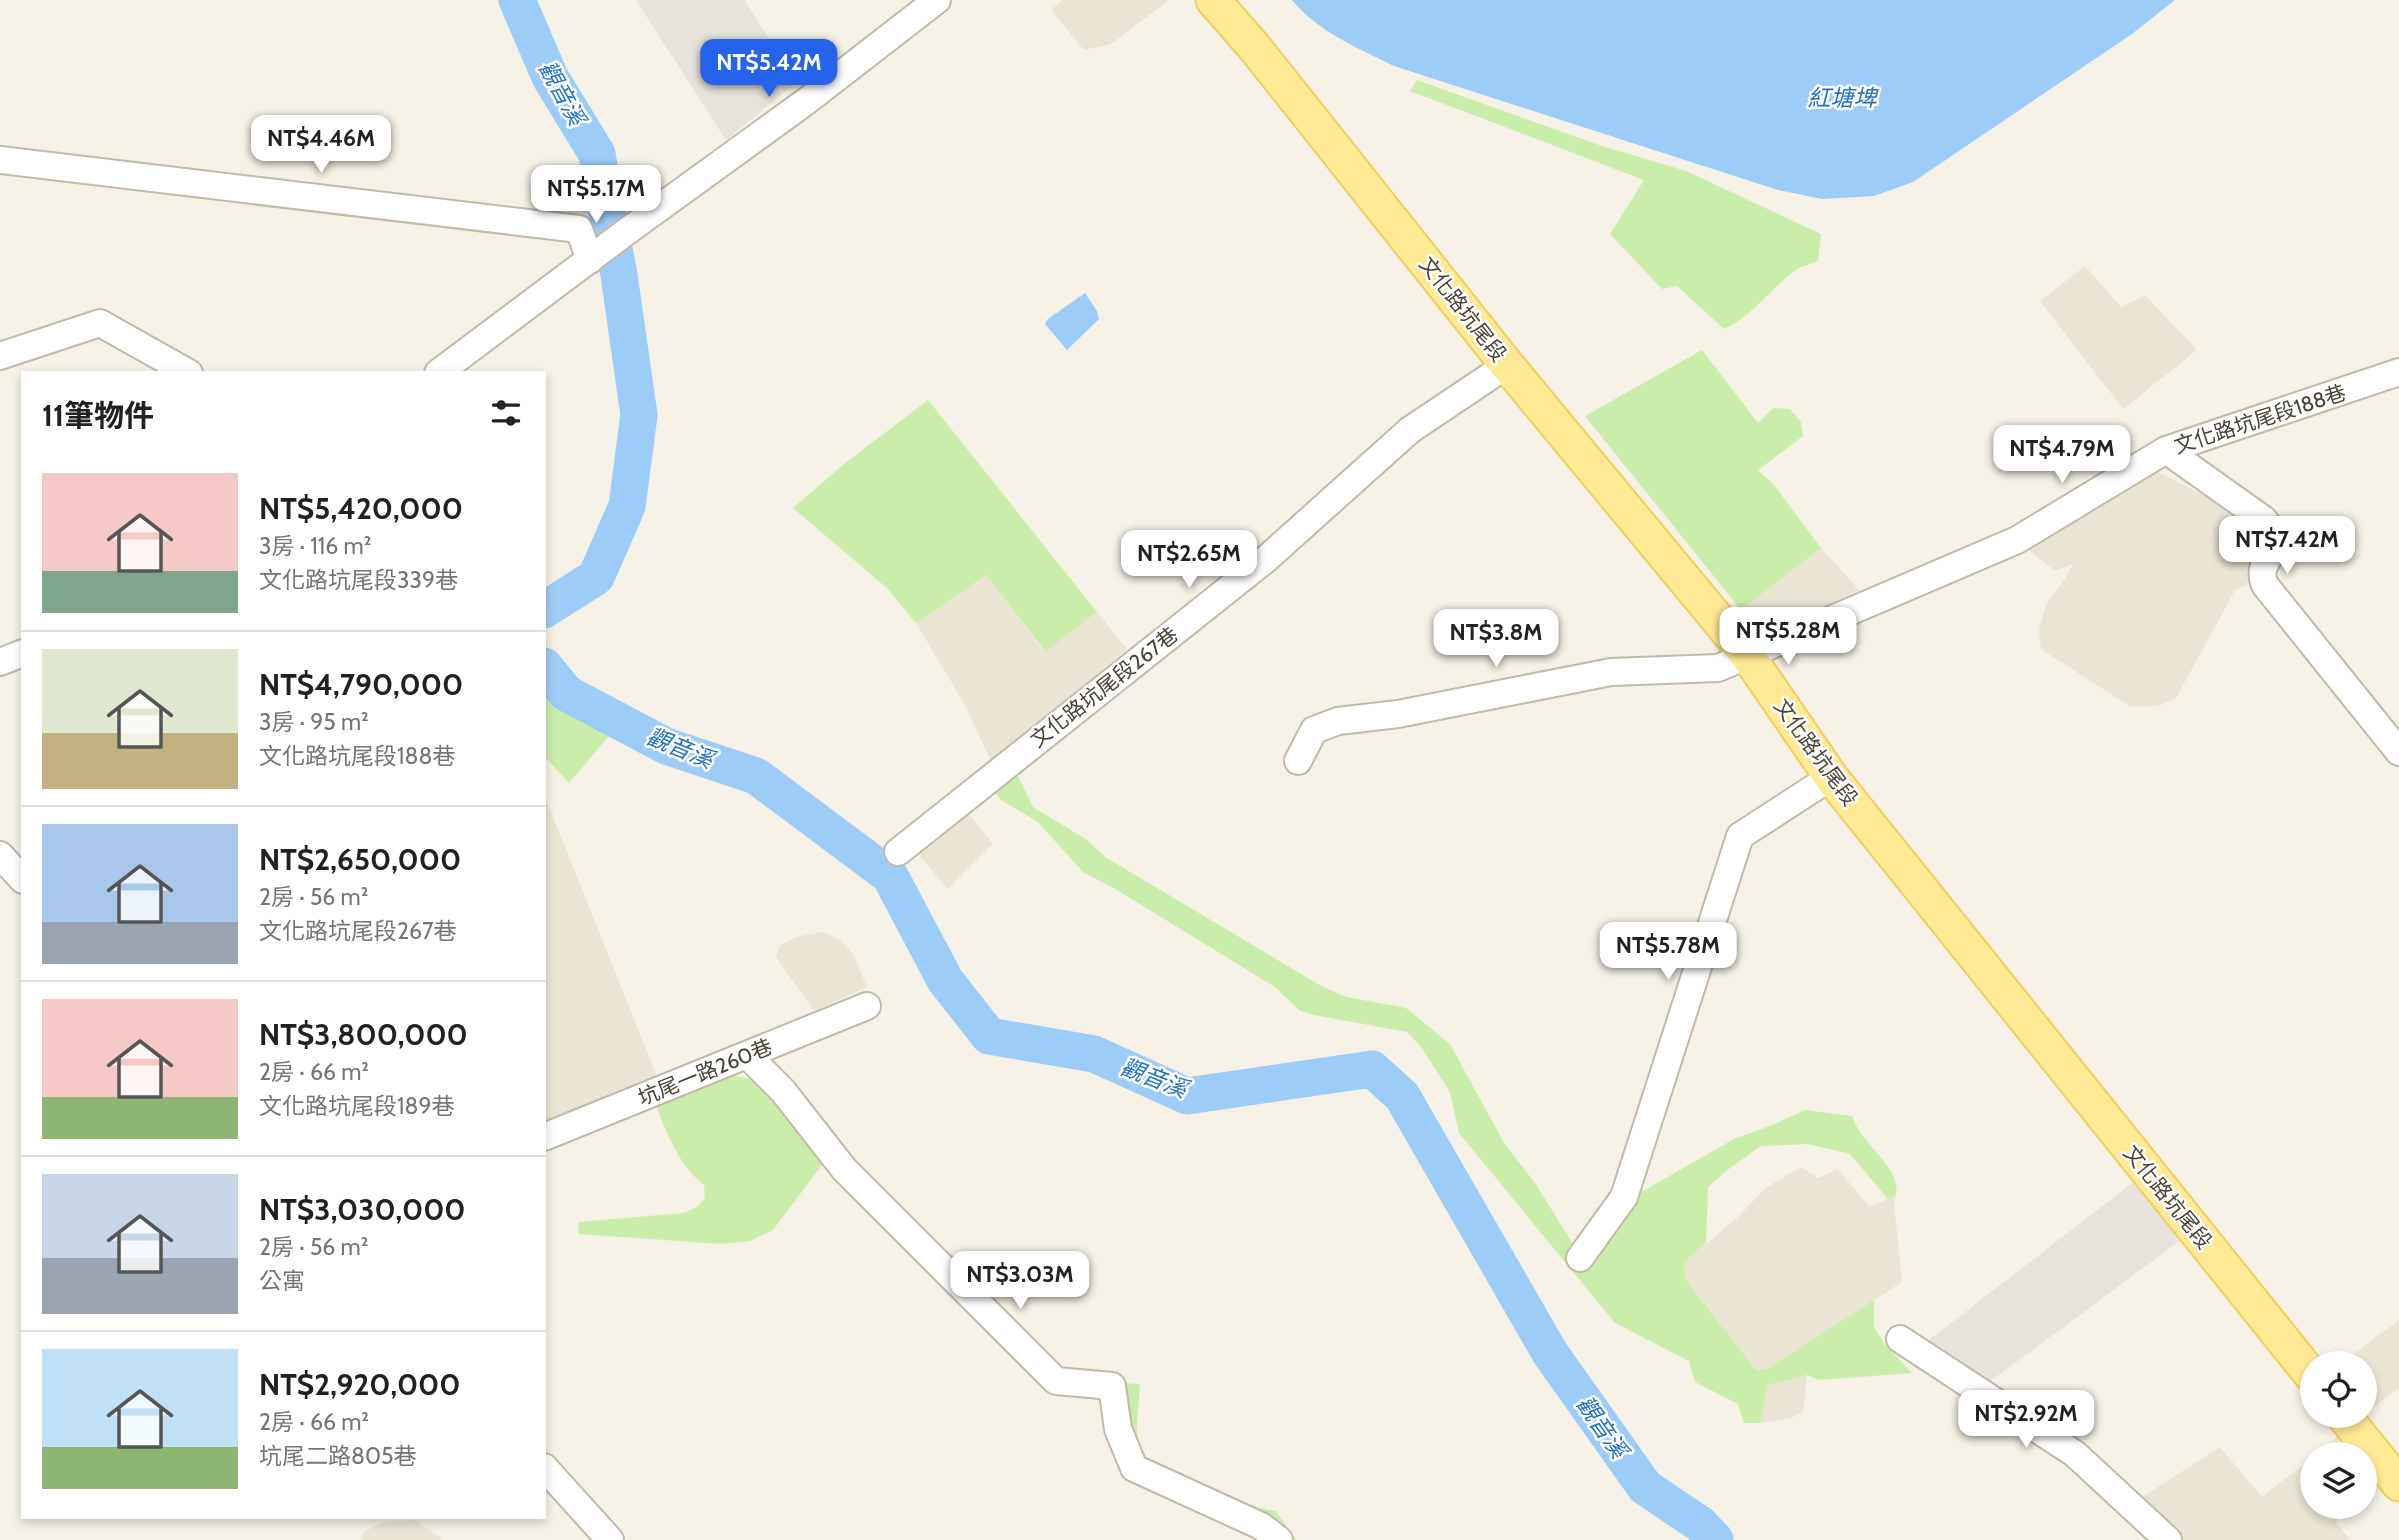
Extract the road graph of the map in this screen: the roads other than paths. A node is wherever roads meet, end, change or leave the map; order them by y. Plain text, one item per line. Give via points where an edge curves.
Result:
1 (937, 0) edge
2 (1213, 0) edge
3 (0, 160) edge
4 (592, 258) junction
5 (0, 356) edge
6 (1507, 365) junction
7 (185, 371) edge
8 (441, 371) edge
9 (2399, 372) edge
10 (2166, 450) junction
11 (21, 654) edge
12 (1748, 656) junction
13 (0, 662) edge
14 (2399, 752) edge
15 (1298, 761) dead end
16 (1831, 777) junction
17 (898, 852) dead end
18 (0, 855) edge
19 (21, 878) edge
20 (867, 1006) dead end
21 (747, 1055) junction
22 (546, 1136) edge
23 (1580, 1258) dead end
24 (1900, 1339) dead end
25 (2300, 1361) edge
26 (2354, 1428) edge
27 (546, 1469) edge
28 (2399, 1484) edge
29 (610, 1540) edge
30 (1279, 1540) edge
31 (2168, 1540) edge

1 - 4 street
2 - 6 main road, 文化路坑尾段
3 - 4 street via 579,229
4 - 8 street
5 - 7 street via 100,323
6 - 12 main road, 文化路坑尾段
6 - 17 street, 文化路坑尾段267巷 via 1410,430 1265,560
9 - 10 street, 文化路坑尾段188巷
10 - 12 street, 文化路坑尾段188巷 via 2017,540
10 - 14 street via 2271,528 2276,547 2262,567 2264,585
11 - 13 street
12 - 15 street, 文化路坑尾段188巷 via 1718,668 1611,672 1398,714 1338,721 1314,730
12 - 16 main road, 文化路坑尾段
16 - 23 street via 1740,836 1625,1197
16 - 25 main road, 文化路坑尾段
18 - 19 street
20 - 21 street, 坑尾一路260巷
21 - 22 street, 坑尾一路260巷
21 - 30 street via 783,1091 844,1169 1056,1381 1112,1386 1118,1429 1134,1468 1261,1526
24 - 31 street via 2075,1454
26 - 28 main road
27 - 29 street

